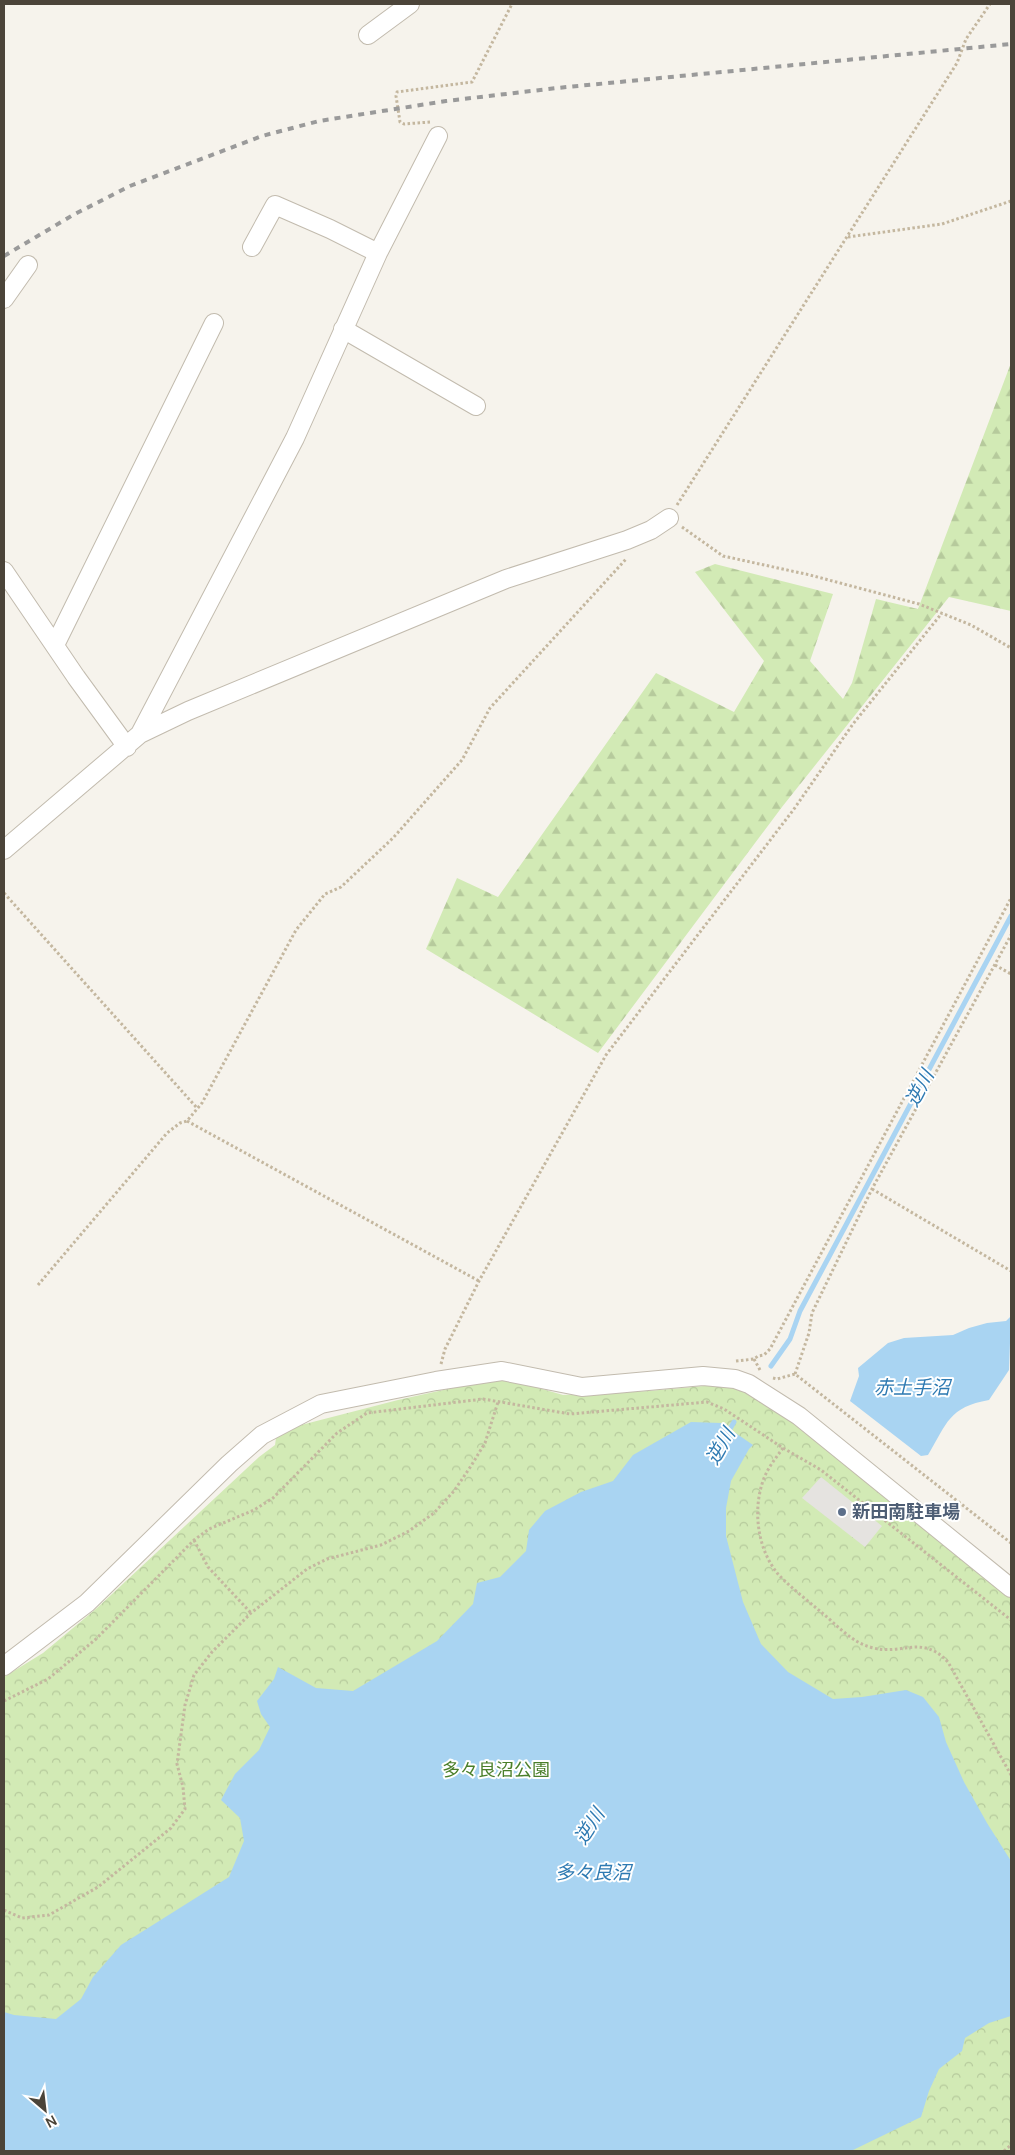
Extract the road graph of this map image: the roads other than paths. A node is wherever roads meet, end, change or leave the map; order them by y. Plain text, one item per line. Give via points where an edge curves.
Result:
1 (410, 4) edge
2 (368, 35) dead end
3 (438, 136) road end
4 (252, 248) dead end
5 (378, 253) junction
6 (28, 265) dead end
7 (4, 299) edge
8 (214, 323) dead end
9 (343, 330) junction
10 (476, 406) dead end
11 (669, 518) road end
12 (4, 571) edge
13 (55, 645) junction
14 (140, 734) junction
15 (128, 747) junction
16 (4, 850) edge
17 (1011, 1588) edge
18 (4, 1666) edge

1 - 2 street
3 - 5 street
4 - 5 street via 275,205
5 - 9 street
6 - 7 street
8 - 13 street
9 - 10 street
9 - 14 street via 295,438
11 - 14 street via 627,540 506,579
12 - 13 street
13 - 15 street
14 - 15 street
15 - 16 street
17 - 18 street via 799,1416 766,1393 735,1379 703,1376 582,1387 502,1371 321,1404 262,1435 87,1603

